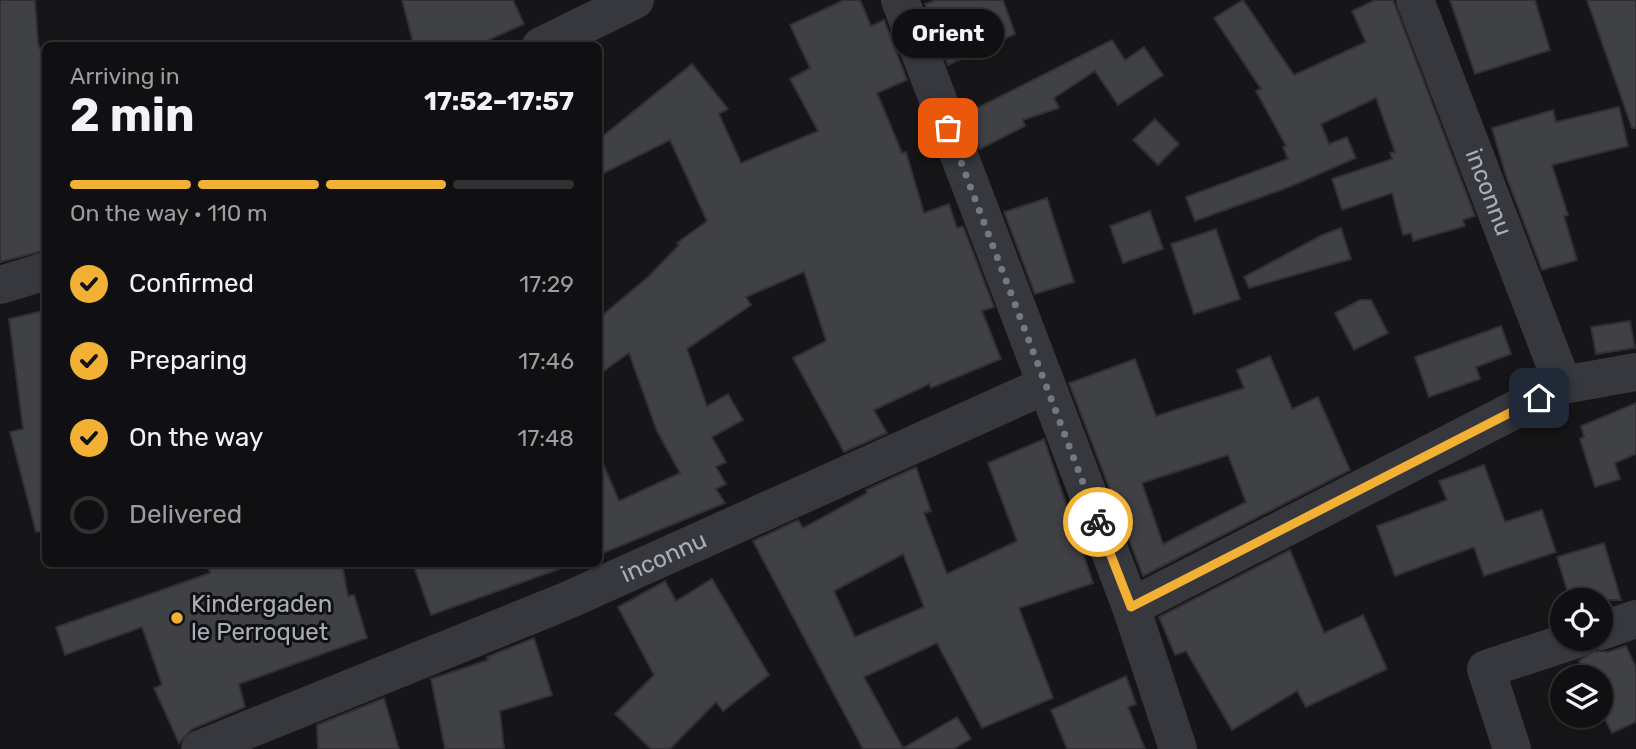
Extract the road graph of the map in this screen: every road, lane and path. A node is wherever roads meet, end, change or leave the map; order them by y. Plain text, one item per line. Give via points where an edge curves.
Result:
1 (635, 0) edge
2 (900, 0) edge
3 (1415, 0) edge
4 (549, 42) edge
5 (42, 272) edge
6 (0, 285) edge
7 (1636, 372) edge
8 (1046, 385) junction
9 (1563, 385) junction
10 (1131, 607) junction
11 (1636, 619) edge
12 (1613, 627) edge
13 (1550, 648) edge
14 (200, 749) edge
15 (1178, 749) edge
16 (1512, 749) edge

1 - 4 street
2 - 8 street
3 - 9 street, inconnu
5 - 6 street
7 - 9 street
8 - 10 street
8 - 14 street, inconnu via 566,601
9 - 10 street
10 - 15 street
11 - 12 street
13 - 16 street via 1486,669

